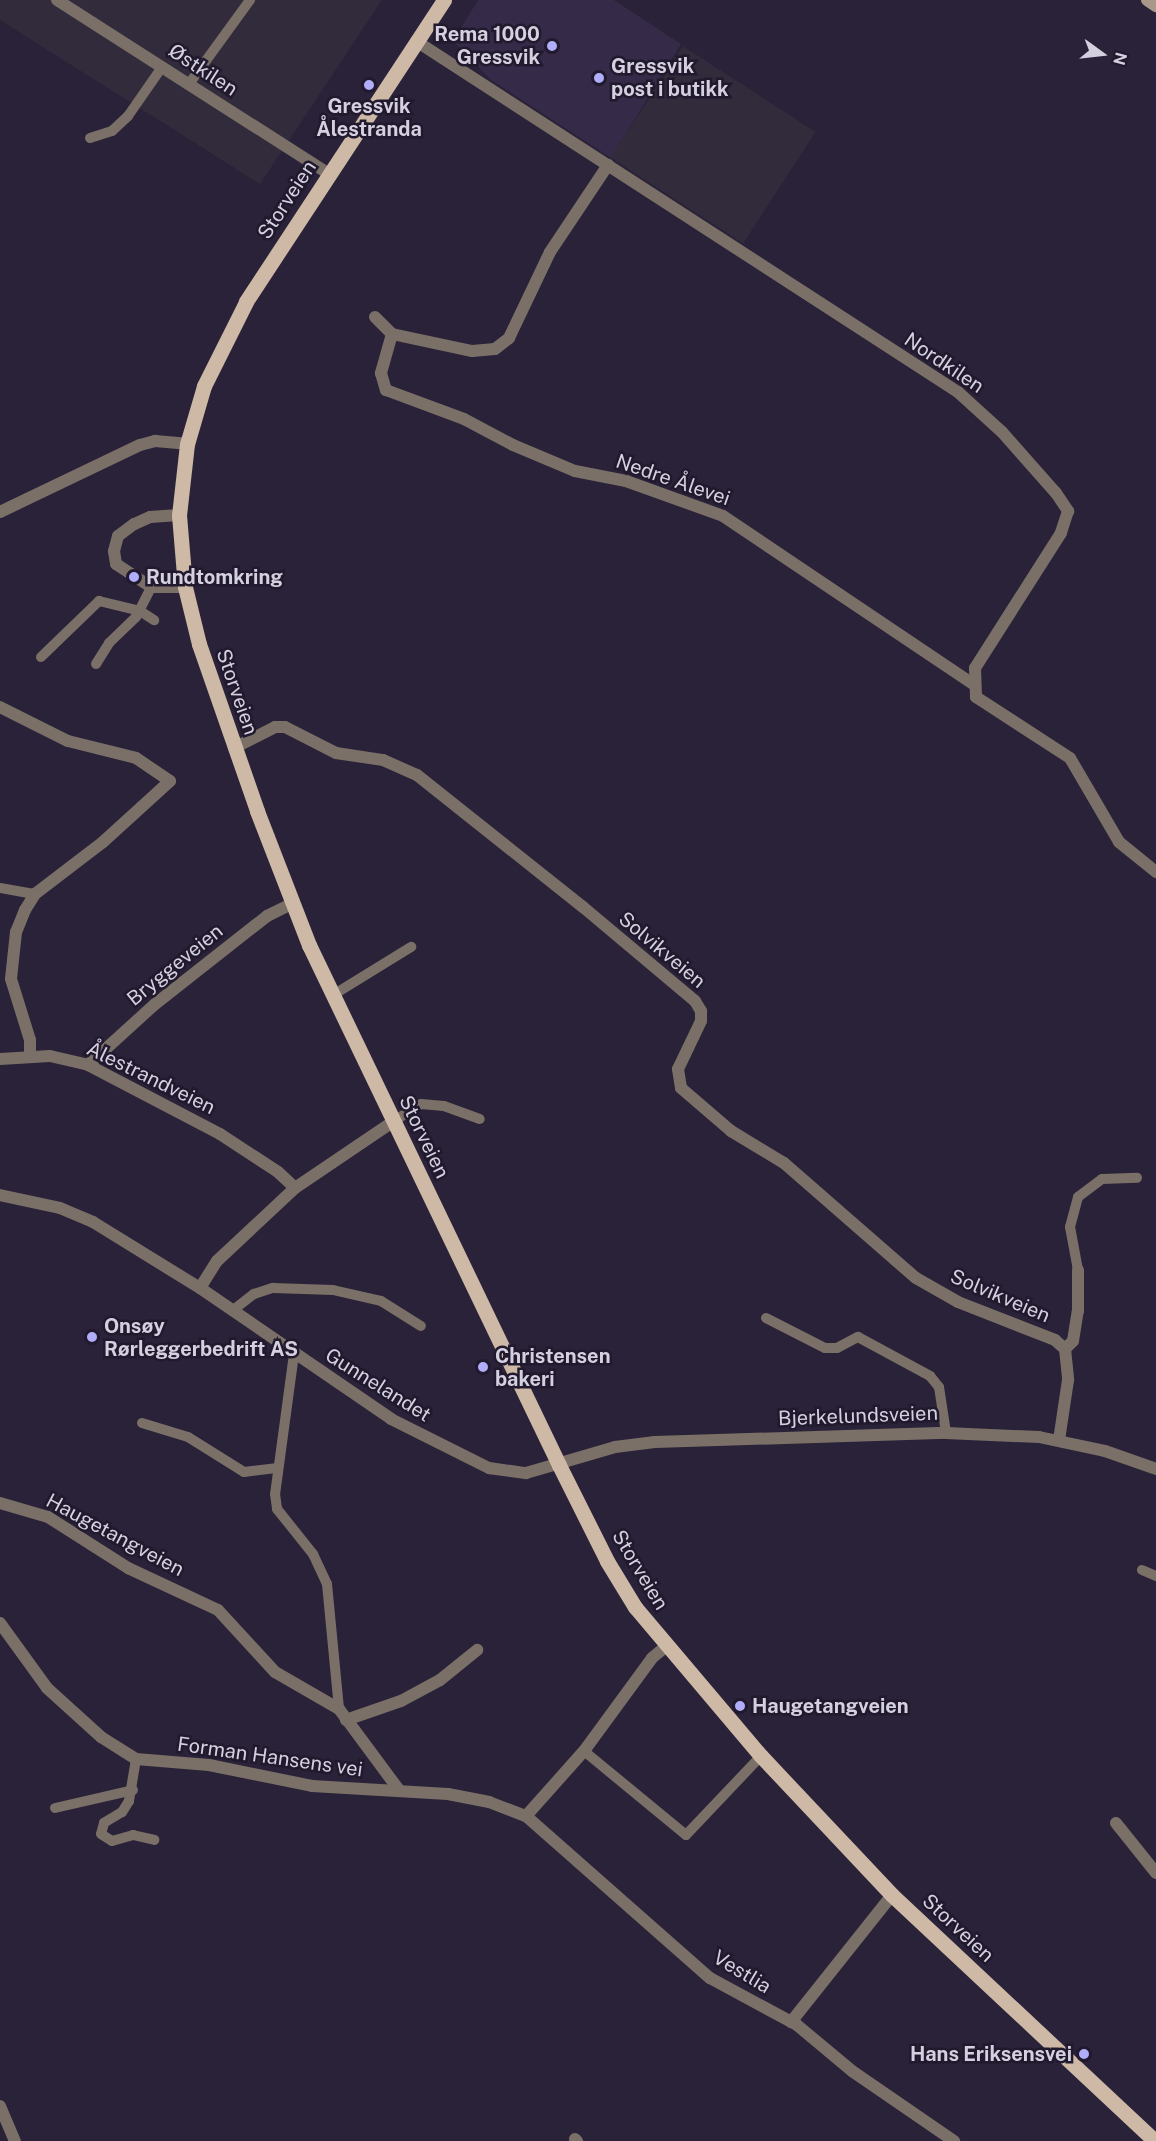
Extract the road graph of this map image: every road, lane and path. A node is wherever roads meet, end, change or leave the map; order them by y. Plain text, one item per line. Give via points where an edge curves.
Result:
1 (57, 0) edge
2 (250, 0) edge
3 (444, 0) edge
4 (1147, 0) edge
5 (1156, 6) edge
6 (416, 41) junction
7 (162, 67) junction
8 (189, 84) junction
9 (90, 138) dead end
10 (608, 165) junction
11 (329, 174) junction
12 (375, 317) dead end
13 (392, 333) junction
14 (187, 444) junction
15 (0, 512) edge
16 (179, 515) junction
17 (151, 587) junction
18 (185, 587) junction
19 (140, 611) junction
20 (154, 620) dead end
21 (41, 657) dead end
22 (96, 664) dead end
23 (973, 684) junction
24 (0, 707) edge
25 (234, 748) junction
26 (1156, 872) edge
27 (0, 888) edge
28 (35, 894) junction
29 (292, 903) junction
30 (411, 947) dead end
31 (333, 995) junction
32 (30, 1056) junction
33 (0, 1059) edge
34 (88, 1065) junction
35 (480, 1119) dead end
36 (394, 1122) junction
37 (1137, 1178) dead end
38 (295, 1188) junction
39 (0, 1195) edge
40 (1078, 1270) joint
41 (200, 1288) junction
42 (232, 1311) junction
43 (766, 1318) dead end
44 (421, 1326) dead end
45 (1065, 1349) junction
46 (294, 1354) junction
47 (142, 1423) dead end
48 (946, 1433) junction
49 (1059, 1440) junction
50 (559, 1465) junction
51 (276, 1468) junction
52 (1156, 1469) edge
53 (0, 1503) edge
54 (1142, 1570) dead end
55 (1156, 1576) edge
56 (0, 1623) edge
57 (665, 1647) junction
58 (477, 1650) dead end
59 (339, 1709) junction
60 (346, 1720) junction
61 (584, 1750) junction
62 (761, 1756) junction
63 (135, 1760) junction
64 (133, 1790) junction
65 (399, 1790) junction
66 (55, 1808) dead end
67 (526, 1816) junction
68 (1116, 1823) dead end
69 (154, 1840) dead end
70 (1156, 1873) edge
71 (892, 1895) junction
72 (791, 2022) junction
73 (1, 2111) edge
74 (15, 2141) edge
75 (954, 2141) edge
76 (1155, 2141) edge

1 - 7 street, Østkilen
2 - 8 lane
3 - 6 main road, Storveien
4 - 5 main road
6 - 10 street, Nordkilen
6 - 11 main road, Storveien
7 - 8 street, Østkilen
7 - 9 lane via 128,116 112,131
8 - 11 street, Østkilen
10 - 13 street via 550,252 509,338 495,349 472,351
10 - 23 street, Nordkilen via 958,392 1002,432 1068,510 1061,533 975,668
11 - 14 main road, Storveien via 220,348
12 - 13 street
13 - 23 street, Nedre Ålevei via 381,373 386,390 464,419 575,471 626,481 723,516 917,650
14 - 15 street via 155,441 140,446
14 - 16 main road, Storveien
16 - 17 street via 150,517 118,536 116,564
16 - 18 main road, Storveien
17 - 18 street
17 - 19 lane
18 - 25 main road, Storveien via 199,644
19 - 20 lane
19 - 21 lane via 99,601
19 - 22 lane
23 - 26 street via 976,697 1070,758 1119,842
24 - 28 street via 68,741 115,750 143,761 170,781 103,842
25 - 29 main road, Storveien
25 - 45 street, Solvikveien via 275,727 285,727 336,753 383,760 417,775 695,1001 701,1021 682,1057 678,1080 699,1104 731,1131 784,1163 916,1278 958,1302 1055,1340
27 - 28 lane
28 - 32 street via 16,932 11,979 30,1040
29 - 31 main road, Storveien
29 - 34 street, Bryggeveien via 267,916 154,1005
30 - 31 lane
31 - 36 main road, Storveien
32 - 33 street, Ålestrandveien
32 - 34 street, Ålestrandveien via 50,1056
34 - 38 street, Ålestrandveien via 220,1134 278,1172
35 - 36 lane via 444,1106 421,1104
36 - 38 street
36 - 50 main road, Storveien
37 - 40 lane via 1102,1179 1078,1197 1070,1227
38 - 41 street via 217,1262
39 - 41 street, Gunnelandet via 60,1208 93,1222
40 - 45 street via 1078,1311 1072,1341
41 - 42 street, Gunnelandet
42 - 44 lane via 254,1294 273,1288 333,1290 381,1301
42 - 46 street, Gunnelandet
43 - 48 lane via 825,1348 858,1337 930,1376 939,1387
45 - 49 street via 1068,1380
46 - 50 street, Gunnelandet via 391,1419 453,1453 489,1468 526,1473
46 - 51 lane
47 - 51 lane via 188,1437 243,1472
48 - 49 street, Bjerkelundsveien
48 - 50 street, Bjerkelundsveien via 655,1442 615,1447
49 - 52 street, Bjerkelundsveien
50 - 57 main road, Storveien via 607,1561
51 - 59 lane via 278,1509 314,1554 327,1584
53 - 59 street, Haugetangveien via 48,1517 128,1568 218,1610 275,1671
54 - 55 lane
56 - 63 street via 47,1688 101,1737
57 - 61 street via 652,1658
57 - 62 main road, Storveien
58 - 60 street via 440,1680 401,1701
59 - 60 street, Haugetangveien
60 - 65 street, Haugetangveien
61 - 62 lane via 686,1835
61 - 67 street
62 - 71 main road, Storveien
63 - 64 lane
63 - 65 street, Forman Hansens vei via 209,1765 312,1786
64 - 66 lane
64 - 69 lane via 122,1812 104,1823 102,1837 115,1841 133,1835
65 - 67 street via 489,1802
67 - 72 street, Vestlia via 710,1978
68 - 70 street
71 - 72 street
71 - 76 main road, Storveien
72 - 75 street, Vestlia via 852,2071
73 - 74 street

